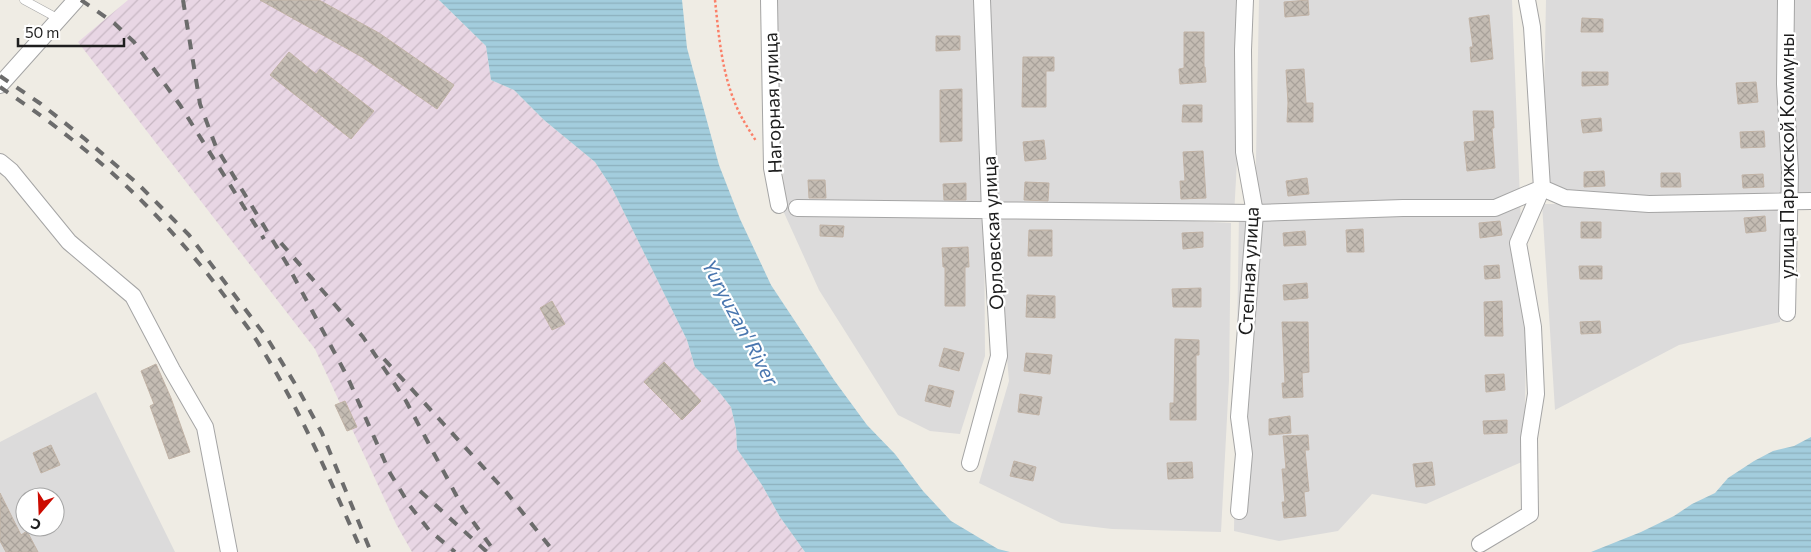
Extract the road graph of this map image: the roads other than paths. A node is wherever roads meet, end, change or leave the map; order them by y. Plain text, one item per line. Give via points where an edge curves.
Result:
1 (24, 0) edge
2 (76, 0) edge
3 (769, 0) edge
4 (982, 0) edge
5 (1245, 0) edge
6 (1527, 0) edge
7 (1786, 0) edge
8 (59, 19) junction
9 (0, 84) edge
10 (0, 162) edge
11 (1542, 188) junction
12 (1811, 201) edge
13 (1790, 202) junction
14 (779, 205) dead end
15 (797, 208) dead end
16 (990, 211) junction
17 (1255, 213) junction
18 (1787, 313) dead end
19 (970, 463) dead end
20 (1239, 511) dead end
21 (1480, 544) dead end
22 (229, 552) edge

1 - 8 lane
2 - 8 street
3 - 14 street, Нагорная улица via 772,168
4 - 16 street, Орловская улица
5 - 17 street, Степная улица via 1244,152
6 - 11 street via 1532,27
7 - 13 street, улица Парижской Коммуны via 1785,84
8 - 9 street
10 - 22 street via 69,242 133,296 205,427
11 - 13 street via 1565,198 1649,204
11 - 17 street via 1495,208
11 - 21 street via 1518,243 1533,336 1536,394 1529,438 1530,514
12 - 13 street
13 - 18 street, улица Парижской Коммуны
15 - 16 street
16 - 17 street
16 - 19 street, Орловская улица via 999,356
17 - 20 street, Степная улица via 1238,417 1244,454

